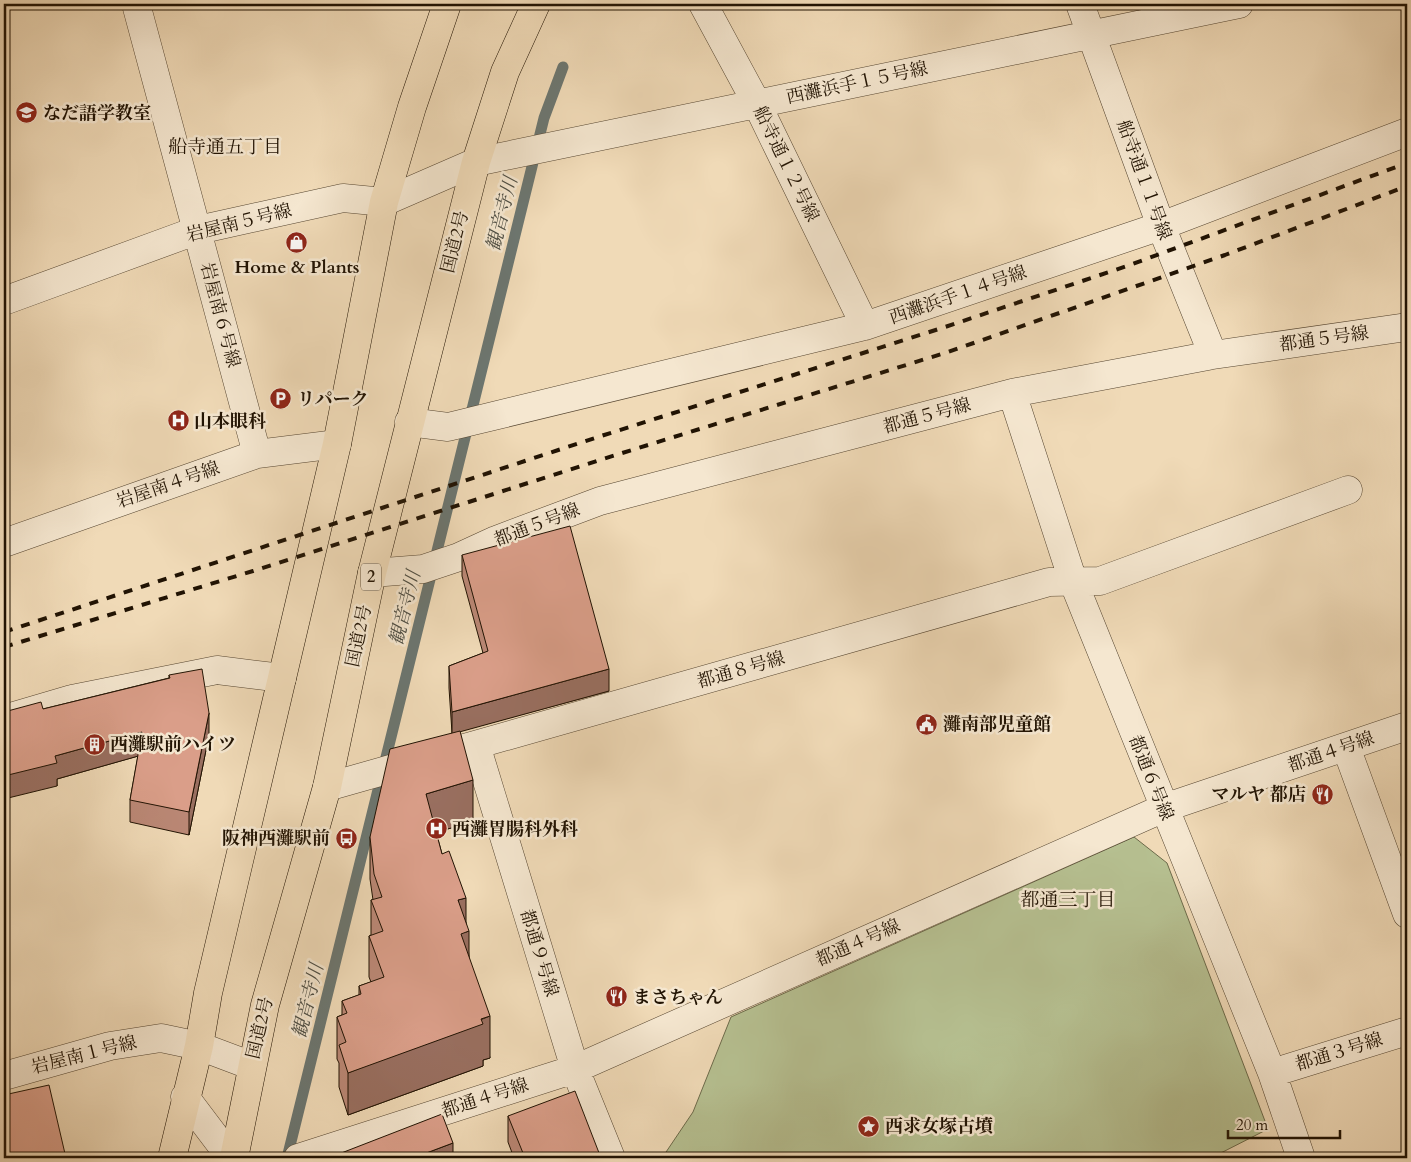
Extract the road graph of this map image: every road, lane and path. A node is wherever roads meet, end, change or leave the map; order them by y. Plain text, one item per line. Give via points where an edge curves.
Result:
1 (136, 4) edge
2 (447, 4) edge
3 (536, 4) edge
4 (704, 4) edge
5 (1080, 4) edge
6 (1239, 4) edge
7 (1090, 34) junction
8 (757, 104) junction
9 (1407, 132) edge
10 (476, 162) junction
11 (384, 202) junction
12 (1161, 226) junction
13 (198, 230) junction
14 (4, 301) edge
15 (865, 326) junction
16 (1407, 327) edge
17 (1213, 356) junction
18 (1012, 393) junction
19 (409, 422) junction
20 (337, 444) junction
21 (257, 454) junction
22 (1348, 490) dead end
23 (4, 543) edge
24 (372, 573) junction
25 (1073, 581) junction
26 (282, 678) junction
27 (4, 719) edge
28 (1407, 726) edge
29 (476, 745) junction
30 (1346, 746) junction
31 (327, 787) junction
32 (1164, 808) junction
33 (1407, 914) edge
34 (1407, 1031) edge
35 (199, 1046) junction
36 (252, 1066) junction
37 (575, 1069) junction
38 (1272, 1073) junction
39 (4, 1076) edge
40 (185, 1097) junction
41 (303, 1157) edge
42 (172, 1158) edge
43 (232, 1158) edge
44 (611, 1158) edge
45 (1301, 1158) edge

1 - 13 street, 岩屋南６号線
2 - 11 highway
3 - 10 highway, 国道2号 / 2 via 505,72
4 - 8 street, 船寺通１２号線
5 - 7 street, 船寺通１１号線
6 - 7 street, 西灘浜手１５号線
7 - 8 street, 西灘浜手１５号線
7 - 12 street, 船寺通１１号線
8 - 10 street, 西灘浜手１５号線
8 - 15 street, 船寺通１２号線
9 - 12 street, 西灘浜手１４号線
10 - 11 street, 岩屋南５号線
10 - 19 highway, 国道2号 / 2
11 - 13 street, 岩屋南５号線 via 343,198
11 - 20 highway
12 - 15 street, 西灘浜手１４号線
12 - 17 street, 船寺通１１号線
13 - 14 street, 岩屋南５号線
13 - 21 street, 岩屋南６号線
15 - 19 street, 西灘浜手１４号線 via 448,427
16 - 17 street, 都通５号線
17 - 18 street, 都通５号線
18 - 24 street, 都通５号線 via 600,501 423,569
18 - 25 street, 都通６号線
19 - 24 highway, 国道2号 / 2
20 - 21 street, 岩屋南４号線
20 - 26 highway
21 - 23 street, 岩屋南４号線
22 - 25 street, 都通８号線 via 1100,581
24 - 31 highway, 国道2号 / 2
25 - 29 street, 都通８号線 via 1049,582
25 - 32 street, 都通６号線
26 - 27 street via 217,670 72,699
26 - 35 highway via 208,993
28 - 30 street, 都通４号線
29 - 31 street, 都通８号線
29 - 37 street, 都通９号線
30 - 32 street, 都通４号線
30 - 33 street
31 - 36 highway, 国道2号 / 2 via 265,1005
32 - 37 street, 都通４号線
32 - 38 street, 都通６号線
34 - 38 street, 都通３号線
35 - 36 street, 岩屋南１号線
35 - 39 street, 岩屋南１号線 via 161,1038 110,1046
35 - 40 highway
36 - 43 highway, 国道2号 / 2
37 - 41 street, 都通４号線
37 - 44 street, 都通９号線
38 - 45 street, 都通６号線
40 - 42 highway
40 - 43 street

